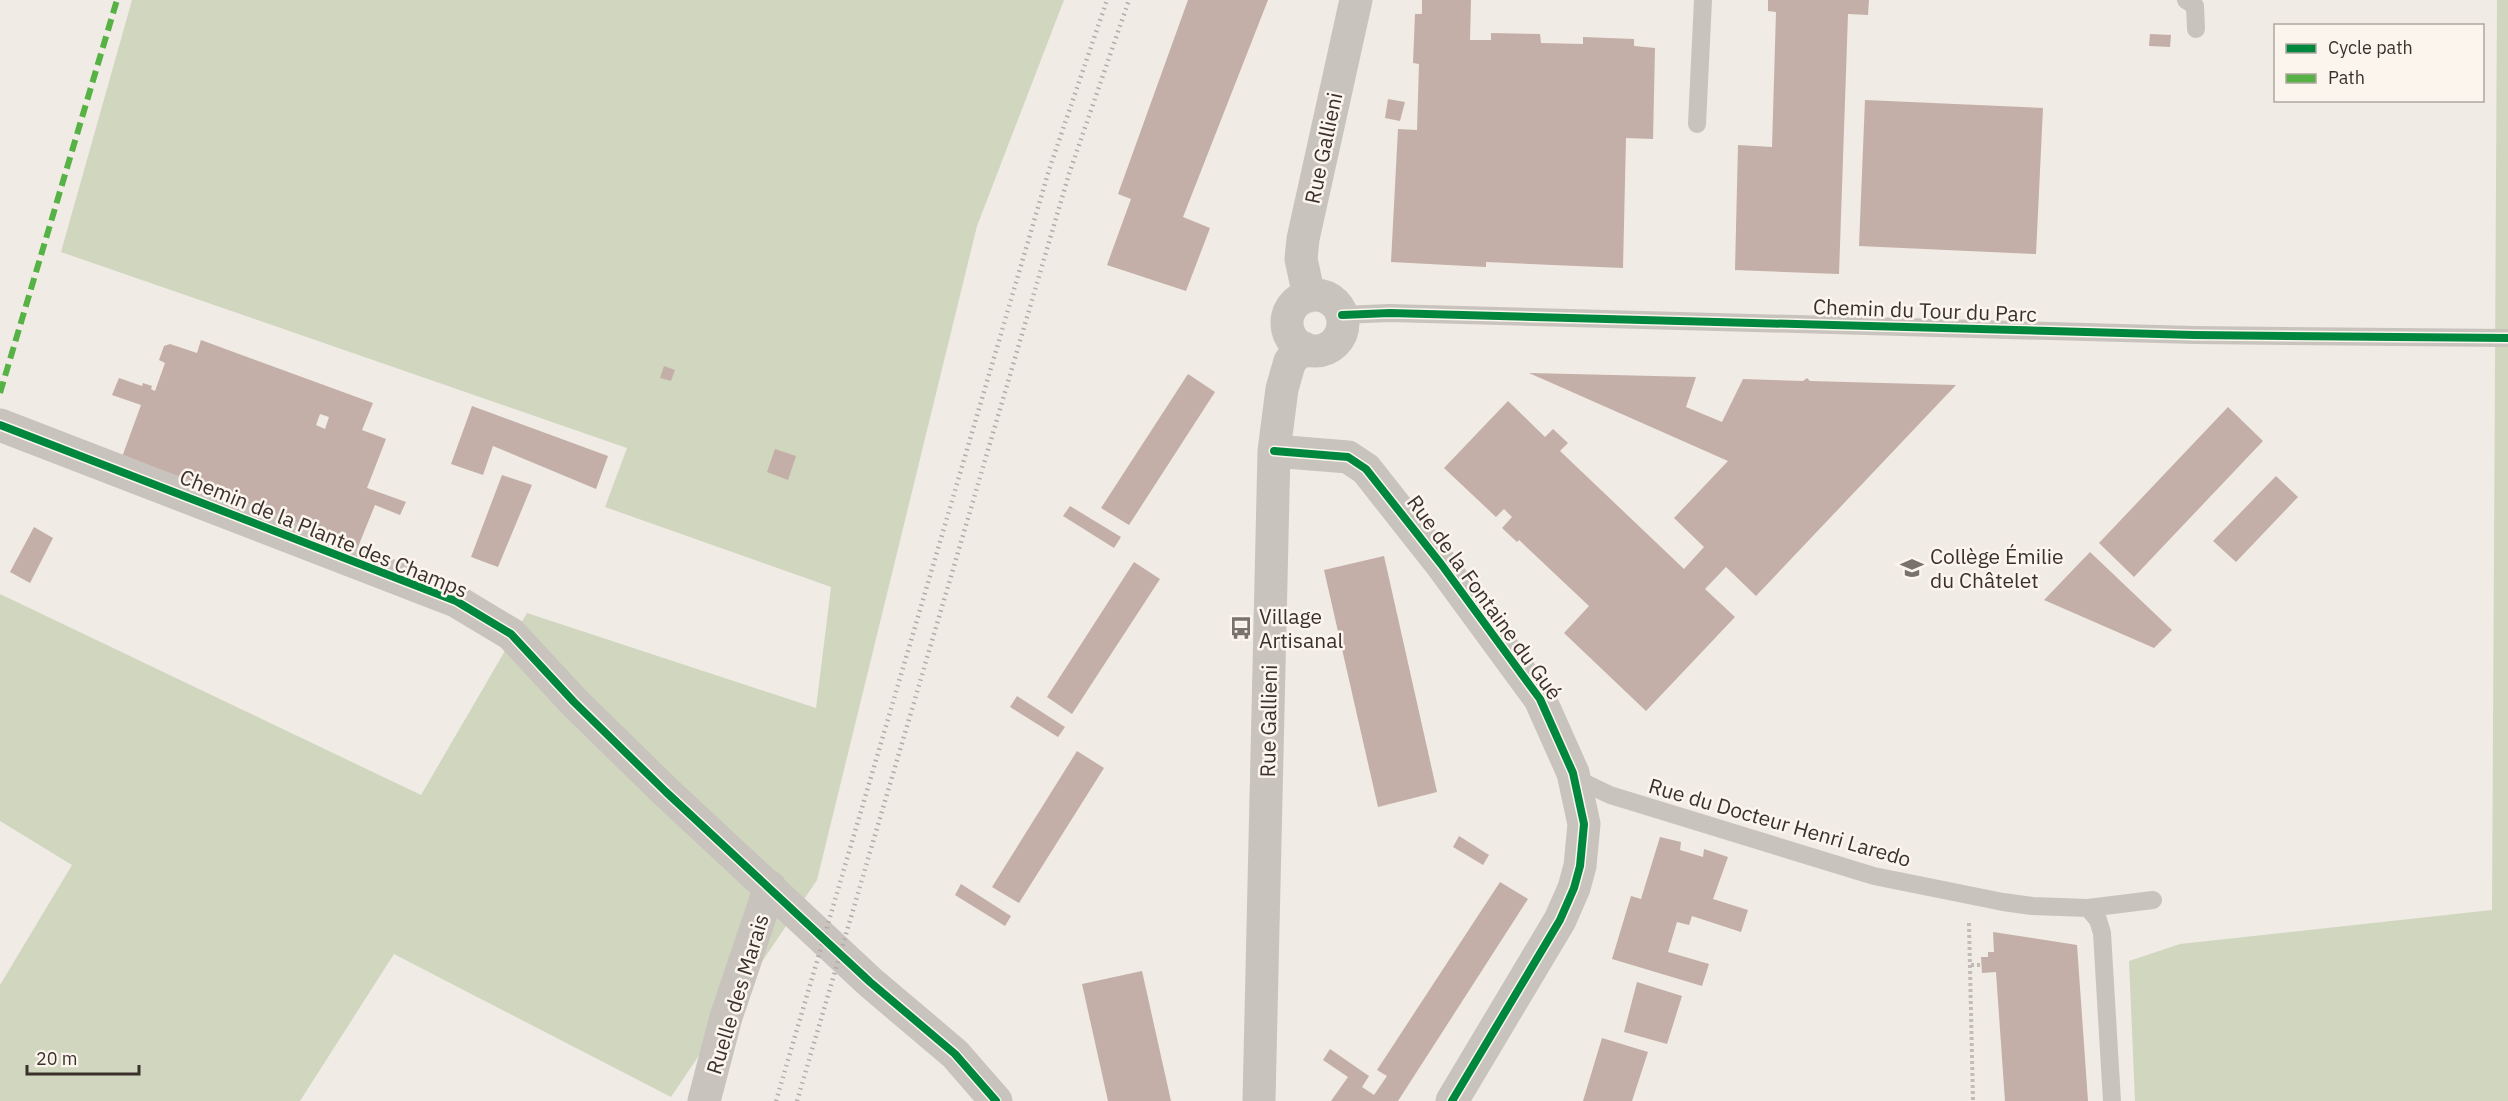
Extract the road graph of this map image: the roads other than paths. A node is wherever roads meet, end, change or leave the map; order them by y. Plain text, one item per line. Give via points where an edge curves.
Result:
1 (1356, 0) edge
2 (1703, 0) edge
3 (2186, 0) edge
4 (2196, 29) dead end
5 (1697, 124) dead end
6 (1309, 296) junction
7 (1342, 315) junction
8 (2508, 338) edge
9 (1304, 348) junction
10 (0, 425) edge
11 (1274, 451) junction
12 (1574, 773) junction
13 (770, 887) junction
14 (2153, 900) dead end
15 (2088, 908) junction
16 (704, 1101) edge
17 (996, 1101) edge
18 (1259, 1101) edge
19 (1452, 1101) edge
20 (2112, 1101) edge

1 - 6 street, Rue Gallieni via 1303,239 1301,259
2 - 5 lane
3 - 4 lane via 2195,6
6 - 7 street via 1333,301
6 - 9 street via 1294,304 1287,320 1291,337
7 - 8 lane, Chemin du Tour du Parc via 1390,313 2194,335
7 - 9 street via 1337,340 1322,350
9 - 11 street, Rue Gallieni via 1290,361
10 - 13 street, Chemin de la Plante des Champs via 465,607 511,634 574,702
11 - 12 street, Rue de la Fontaine du Gué via 1348,457 1366,469 1540,699
11 - 18 street, Rue Gallieni
12 - 15 lane, Rue du Docteur Henri Laredo via 1585,783 1644,805 1874,876 2032,906
12 - 19 street, Rue de la Fontaine du Gué via 1584,824 1574,888 1560,920
13 - 16 street, Ruelle des Marais via 726,1017
13 - 17 street, Chemin de la Plante des Champs via 870,982 955,1054
14 - 15 lane, Rue du Docteur Henri Laredo
15 - 20 lane via 2102,933

